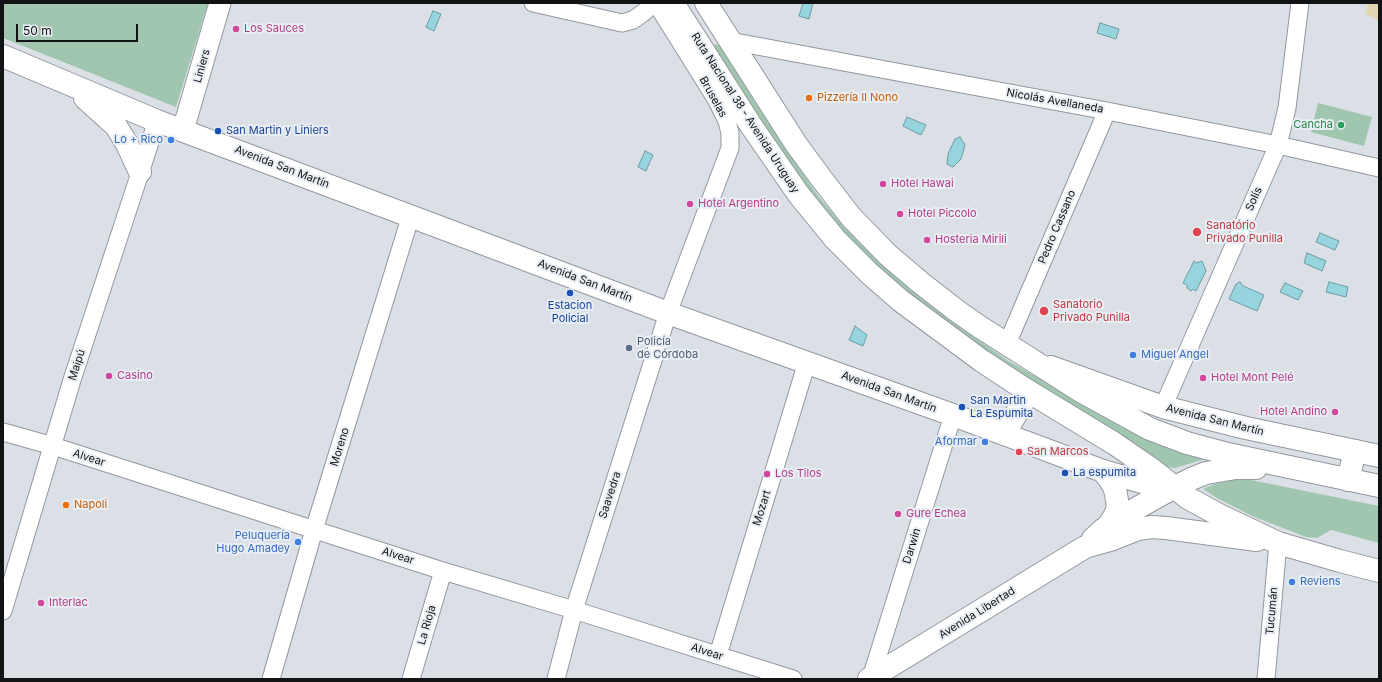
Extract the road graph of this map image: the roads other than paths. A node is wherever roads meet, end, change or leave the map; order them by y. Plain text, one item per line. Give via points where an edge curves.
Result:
1 (220, 3) edge
2 (534, 3) edge
3 (655, 3) edge
4 (673, 3) edge
5 (688, 3) edge
6 (706, 3) edge
7 (1300, 3) edge
8 (730, 41) junction
9 (3, 56) edge
10 (67, 83) junction
11 (1107, 111) junction
12 (157, 121) junction
13 (183, 130) junction
14 (1278, 145) junction
15 (1379, 168) edge
16 (140, 172) junction
17 (411, 215) junction
18 (668, 313) junction
19 (1007, 344) junction
20 (1032, 360) junction
21 (806, 362) junction
22 (1024, 388) junction
23 (1163, 407) junction
24 (953, 415) junction
25 (3, 432) edge
26 (1004, 434) junction
27 (53, 446) junction
28 (1355, 451) junction
29 (1379, 456) edge
30 (1299, 469) junction
31 (1103, 471) junction
32 (1348, 480) junction
33 (1379, 486) edge
34 (1173, 488) junction
35 (1104, 529) junction
36 (314, 530) junction
37 (1278, 543) junction
38 (1085, 547) junction
39 (443, 571) junction
40 (1379, 571) edge
41 (574, 610) junction
42 (3, 611) edge
43 (718, 655) junction
44 (870, 678) edge
45 (271, 679) edge
46 (411, 679) edge
47 (556, 679) edge
48 (793, 679) edge
49 (1266, 679) edge

1 - 13 street, Liniers
2 - 3 street via 622,22 633,20
3 - 18 street, Bruselas via 716,99 730,133 730,148
4 - 22 main road, Ruta Nacional 38 - Avenida Uruguay via 773,158 835,239 901,302
5 - 8 main road via 704,27 721,39
6 - 8 main road
7 - 14 street, Solís via 1287,108
8 - 11 street, Nicolás Avellaneda
8 - 19 main road via 796,144 851,217 888,256 915,279
9 - 10 main road, Avenida San Martín
10 - 12 main road, Avenida San Martín
10 - 16 main road via 116,126
11 - 14 street, Nicolás Avellaneda
11 - 19 street, Pedro Cassano
12 - 13 main road, Avenida San Martín
12 - 16 street, Maipú
13 - 17 main road, Avenida San Martín
14 - 15 street, Nicolás Avellaneda
14 - 23 street, Solís
16 - 27 street, Maipú
17 - 18 main road, Avenida San Martín
17 - 36 street, Moreno
18 - 21 main road, Avenida San Martín
18 - 41 street, Saavedra
19 - 20 main road
20 - 23 main road, Avenida San Martín
20 - 30 main road via 1150,429 1187,443
21 - 24 main road, Avenida San Martín
21 - 43 street, Mozart
22 - 26 main road via 1022,404
22 - 34 main road, Ruta Nacional 38 - Avenida Uruguay via 1115,444 1150,468
23 - 28 main road, Avenida San Martín
24 - 26 main road, Avenida San Martín
24 - 44 street, Darwin
25 - 27 street, Alvear
26 - 31 main road, Avenida San Martín
27 - 36 street, Alvear
27 - 42 street, Maipú
28 - 29 main road, Avenida San Martín
28 - 32 main road
30 - 32 main road
30 - 34 main road, Avenida Libertad via 1236,468 1206,473
31 - 34 main road, Avenida San Martín via 1152,485
31 - 35 main road via 1115,488 1118,506 1114,518
32 - 33 main road
34 - 35 main road, Avenida Libertad
34 - 37 main road, Ruta Nacional 38 - Avenida Uruguay via 1203,507
35 - 38 main road, Avenida Libertad
36 - 39 street, Alvear
36 - 45 street, Moreno
37 - 38 main road, Avenida Libertad via 1152,527 1138,529
37 - 40 main road
37 - 49 street, Tucumán
38 - 44 main road, Avenida Libertad
39 - 41 street, Alvear
39 - 46 street, La Rioja
41 - 43 street, Alvear
41 - 47 street, Saavedra
43 - 48 street, Alvear

